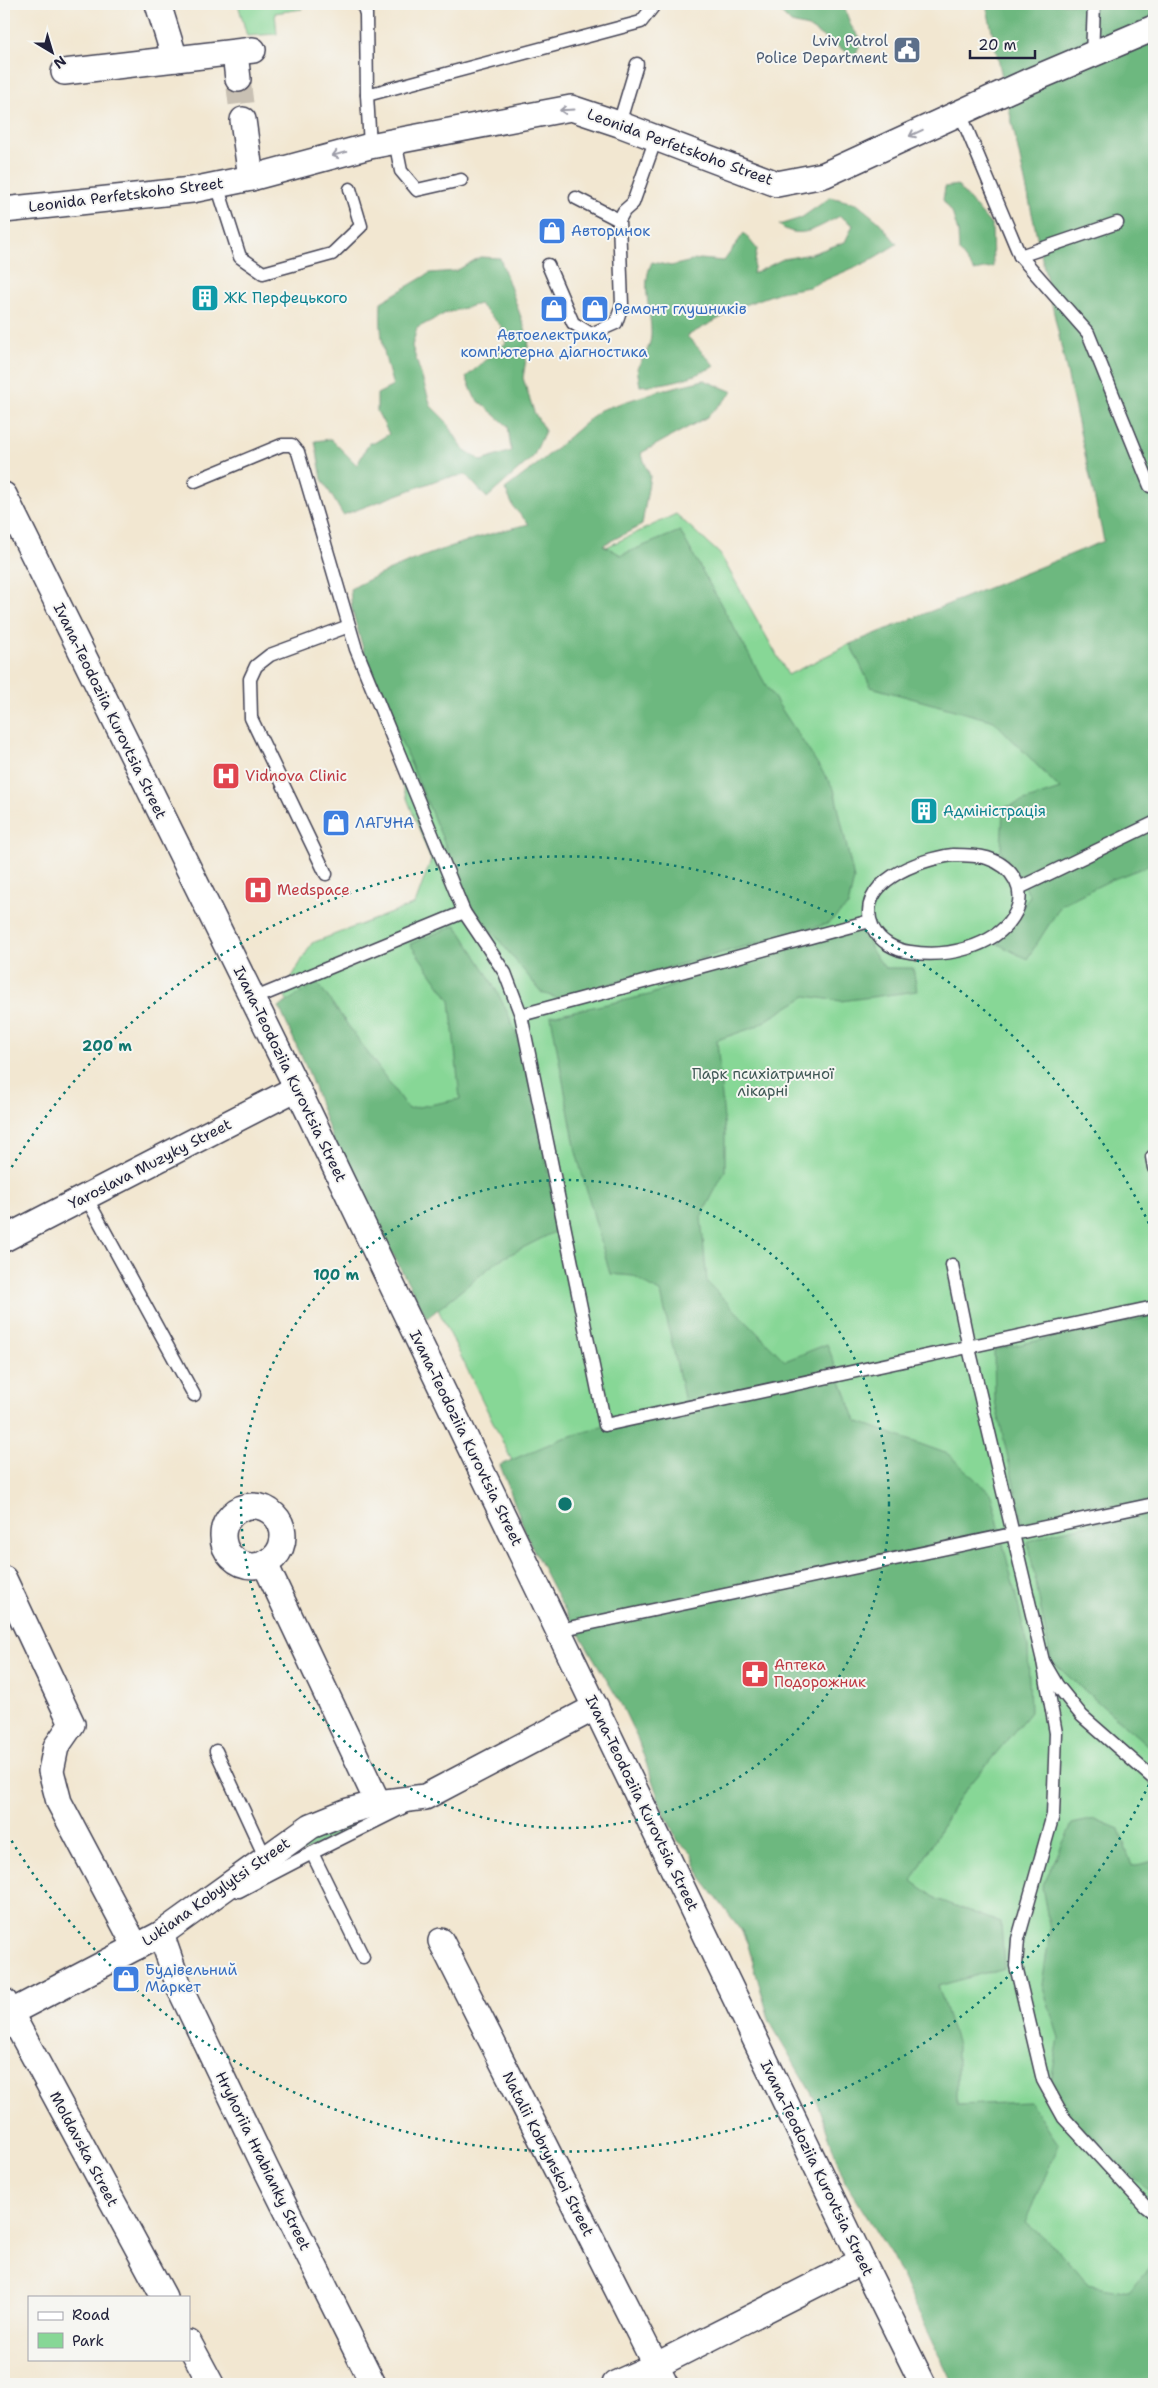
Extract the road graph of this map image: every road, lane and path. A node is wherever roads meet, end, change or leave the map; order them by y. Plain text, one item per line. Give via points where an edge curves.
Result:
1 (158, 4) edge
2 (363, 4) edge
3 (655, 4) edge
4 (1094, 4) edge
5 (1154, 28) edge
6 (1092, 56) junction
7 (176, 59) junction
8 (637, 64) dead end
9 (64, 72) dead end
10 (238, 79) tunnel mouth
11 (366, 95) junction
12 (960, 113) junction
13 (243, 120) tunnel mouth
14 (619, 124) junction
15 (656, 138) junction
16 (395, 141) junction
17 (370, 146) junction
18 (250, 178) junction
19 (461, 180) dead end
20 (217, 185) junction
21 (350, 189) dead end
22 (576, 198) dead end
23 (4, 210) edge
24 (619, 220) junction
25 (1117, 223) dead end
26 (1020, 256) junction
27 (548, 265) dead end
28 (195, 481) dead end
29 (1150, 486) dead end
30 (4, 496) edge
31 (349, 626) junction
32 (1154, 823) edge
33 (326, 874) dead end
34 (1019, 888) junction
35 (464, 912) junction
36 (870, 921) junction
37 (253, 999) junction
38 (521, 1016) junction
39 (297, 1088) junction
40 (86, 1197) junction
41 (4, 1239) edge
42 (952, 1265) dead end
43 (1154, 1307) edge
44 (969, 1348) junction
45 (194, 1395) dead end
46 (1154, 1504) edge
47 (1013, 1534) junction
48 (265, 1564) dead end
49 (4, 1579) edge
50 (558, 1630) junction
51 (1043, 1661) junction
52 (596, 1707) junction
53 (216, 1751) dead end
54 (1154, 1779) edge
55 (425, 1797) junction
56 (378, 1803) junction
57 (312, 1854) junction
58 (266, 1859) junction
59 (171, 1927) junction
60 (441, 1941) dead end
61 (136, 1947) junction
62 (363, 1957) dead end
63 (6, 2010) edge
64 (1154, 2213) edge
65 (862, 2261) junction
66 (163, 2296) edge
67 (190, 2345) edge
68 (660, 2375) edge
69 (211, 2384) edge
70 (373, 2384) edge
71 (615, 2384) edge
72 (923, 2384) edge

1 - 7 street
2 - 11 lane via 366,14
3 - 11 lane via 641,22
4 - 6 lane
5 - 6 street, Leonida Perfetskoho Street
6 - 12 street, Leonida Perfetskoho Street
7 - 9 street
7 - 10 street via 244,51
8 - 14 lane
11 - 17 lane
12 -> 15 street, Leonida Perfetskoho Street via 824,175 777,184
12 - 26 lane
13 - 18 street
14 - 15 street, Leonida Perfetskoho Street
14 -> 16 street, Leonida Perfetskoho Street via 571,108
15 - 24 lane via 633,203
16 - 17 street, Leonida Perfetskoho Street
16 - 19 lane via 401,172 417,190
17 -> 18 street, Leonida Perfetskoho Street
18 - 20 street, Leonida Perfetskoho Street
20 - 21 lane via 240,257 262,273 332,254 361,226
20 - 23 street, Leonida Perfetskoho Street
22 - 24 lane
24 - 27 lane via 622,305 616,323 590,334 573,323
25 - 26 lane
26 - 29 lane via 1088,333
28 - 31 lane via 282,445 292,445 298,452
30 - 37 street, Ivana-Teodoziia Kurovtsia Street
31 - 33 lane via 270,655 256,666 250,679 251,718
31 - 35 lane via 359,658
32 - 34 lane
34 - 36 lane via 1019,903 1013,917 1002,928 989,938 955,951 919,954 902,951 876,935
34 - 36 lane via 1013,874 987,858 970,855 934,858 901,870 887,880 876,892 870,906
35 - 37 lane
35 - 38 lane via 505,973
36 - 38 lane
37 - 39 street, Ivana-Teodoziia Kurovtsia Street
38 - 44 lane via 605,1425
39 - 40 street, Yaroslava Muzyky Street
39 - 50 street, Ivana-Teodoziia Kurovtsia Street
40 - 41 street, Yaroslava Muzyky Street
40 - 45 lane
42 - 44 lane
43 - 44 lane
44 - 47 lane
46 - 47 lane
47 - 50 lane
47 - 51 lane
48 - 56 street
49 - 61 street via 72,1724 56,1747 51,1771 59,1802
50 - 52 street, Ivana-Teodoziia Kurovtsia Street
51 - 54 lane via 1056,1685 1082,1716
51 - 64 lane via 1056,1733 1053,1815 1018,1939 1016,1966 1043,2080 1060,2112
52 - 55 street, Lukiana Kobylytsi Street
52 - 65 street, Ivana-Teodoziia Kurovtsia Street
53 - 58 lane
55 - 56 street, Lukiana Kobylytsi Street
55 - 57 lane
56 - 58 street, Lukiana Kobylytsi Street via 311,1826
57 - 59 lane
57 - 62 lane
58 - 59 street, Lukiana Kobylytsi Street
59 - 61 street, Lukiana Kobylytsi Street
59 - 70 street, Hryhoriia Hrabianky Street via 180,1989
60 - 68 street, Natalii Kobrynskoi Street
61 - 63 street, Lukiana Kobylytsi Street
63 - 66 street, Moldavska Street
65 - 68 street
65 - 72 street, Ivana-Teodoziia Kurovtsia Street
67 - 69 street
68 - 71 street

